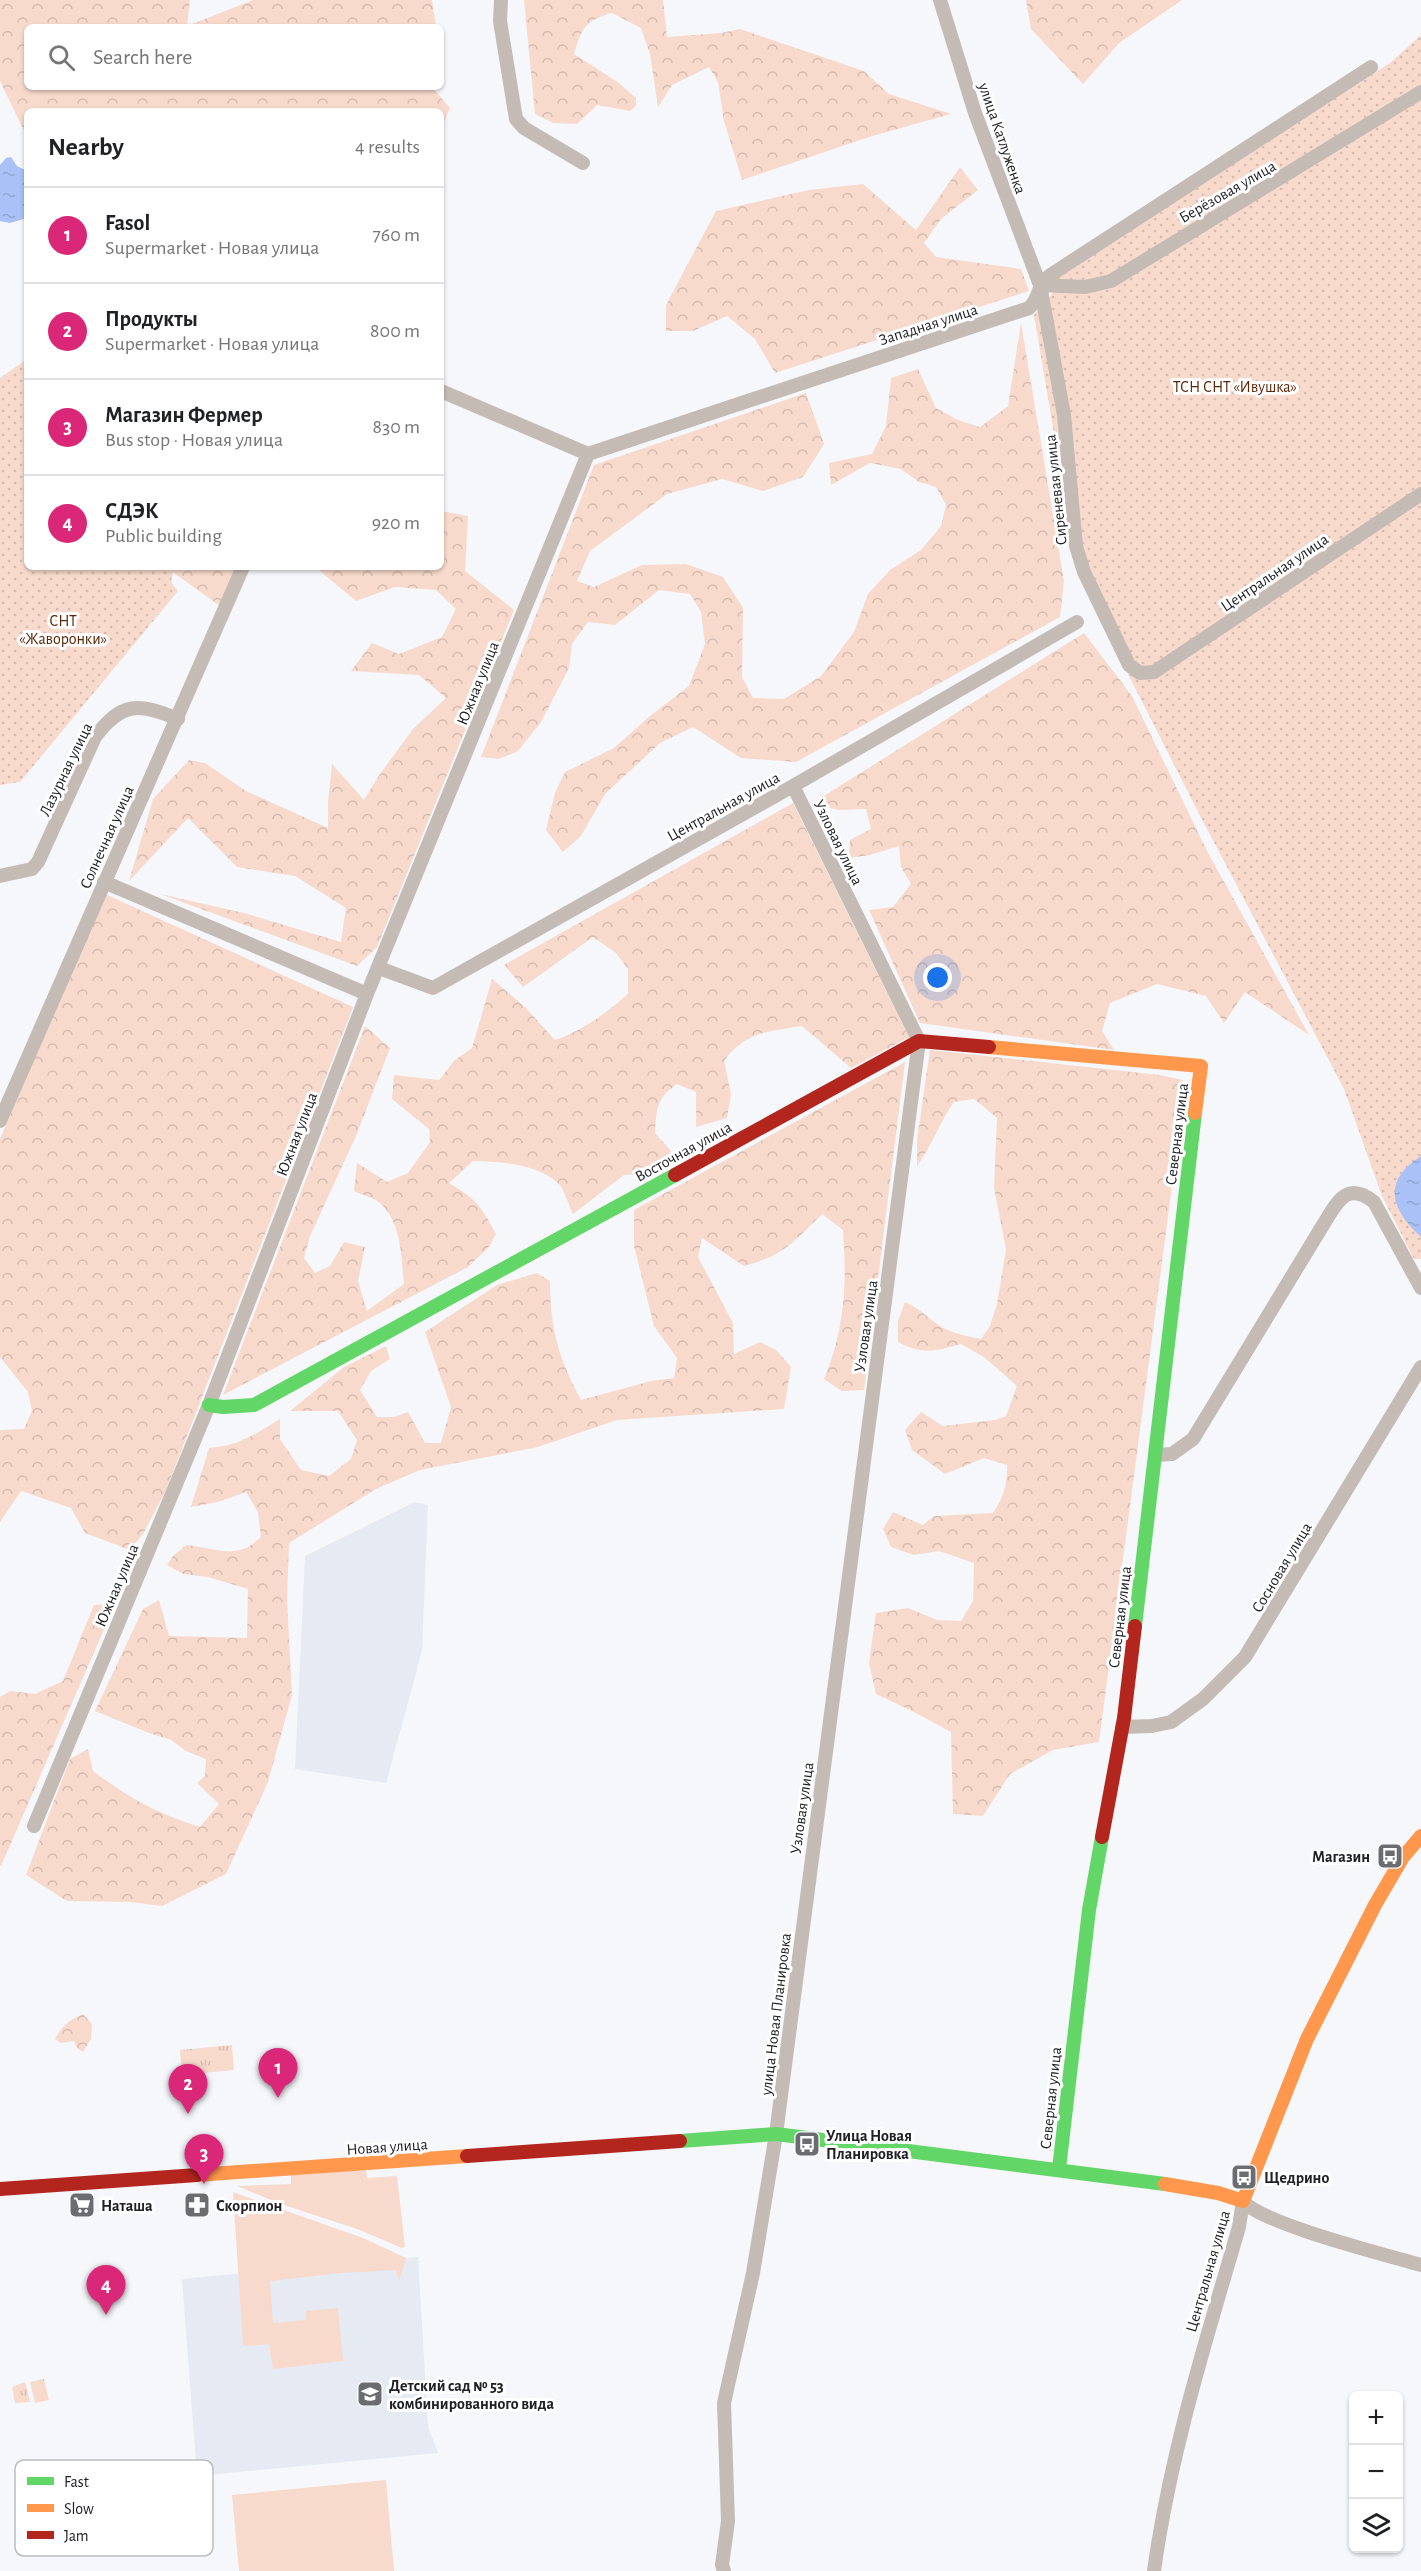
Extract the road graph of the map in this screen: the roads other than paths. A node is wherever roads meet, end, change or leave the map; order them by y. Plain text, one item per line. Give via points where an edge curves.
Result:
1 (501, 0) edge
2 (940, 0) edge
3 (1371, 67) dead end
4 (1421, 92) edge
5 (584, 163) dead end
6 (1040, 285) junction
7 (444, 392) edge
8 (588, 454) junction
9 (1421, 494) edge
10 (242, 570) edge
11 (1077, 622) dead end
12 (1144, 675) joint
13 (177, 719) junction
14 (793, 786) junction
15 (0, 876) edge
16 (104, 882) junction
17 (379, 968) junction
18 (368, 994) junction
19 (919, 1041) junction
20 (0, 1121) edge
21 (1421, 1288) edge
22 (1421, 1367) edge
23 (208, 1405) junction
24 (1155, 1455) junction
25 (1122, 1727) junction
26 (34, 1826) dead end
27 (1421, 1836) edge
28 (806, 1898) joint
29 (776, 2134) junction
30 (1059, 2169) junction
31 (0, 2189) edge
32 (1243, 2201) junction
33 (1421, 2265) edge
34 (724, 2571) edge
35 (1154, 2571) edge

1 - 5 street via 500,21 516,119 524,128
2 - 6 street, улица Катлуженка via 975,113
3 - 6 street, Западная улица
4 - 6 street, Берёзовая улица via 1111,281 1085,287
6 - 8 street, Западная улица via 1029,308
6 - 12 street, Сиреневая улица via 1064,415 1076,546 1083,572 1125,658
7 - 8 street
8 - 17 street, Южная улица
9 - 12 street, Центральная улица via 1161,668
10 - 13 street, Солнечная улица
11 - 14 street, Центральная улица
13 - 15 street, Лазурная улица via 149,707 120,713 105,724 95,737 38,862 32,869
13 - 16 street, Солнечная улица
14 - 17 street, Центральная улица via 433,988
14 - 19 street, Узловая улица
16 - 18 street
16 - 20 street, Солнечная улица
17 - 18 street, Южная улица
18 - 23 street, Южная улица
19 - 23 street, Восточная улица via 254,1405
19 - 24 street, Северная улица via 1201,1066
19 - 28 street, Узловая улица
21 - 24 street via 1374,1202 1356,1193 1345,1194 1193,1439 1172,1454
22 - 25 street, Сосновая улица via 1245,1657 1203,1699 1171,1722
23 - 26 street, Южная улица
24 - 25 street, Северная улица
25 - 30 street, Северная улица via 1089,1910
27 - 32 street, Центральная улица via 1384,1889 1307,2039
28 - 29 street, улица Новая Планировка
29 - 30 street, Новая улица
29 - 31 street, Новая улица
29 - 34 street, улица Новая Планировка via 753,2273 724,2403 728,2521
30 - 32 street, Новая улица via 1208,2191
32 - 33 street via 1251,2209 1279,2220
32 - 35 street, Центральная улица via 1239,2227 1194,2379

